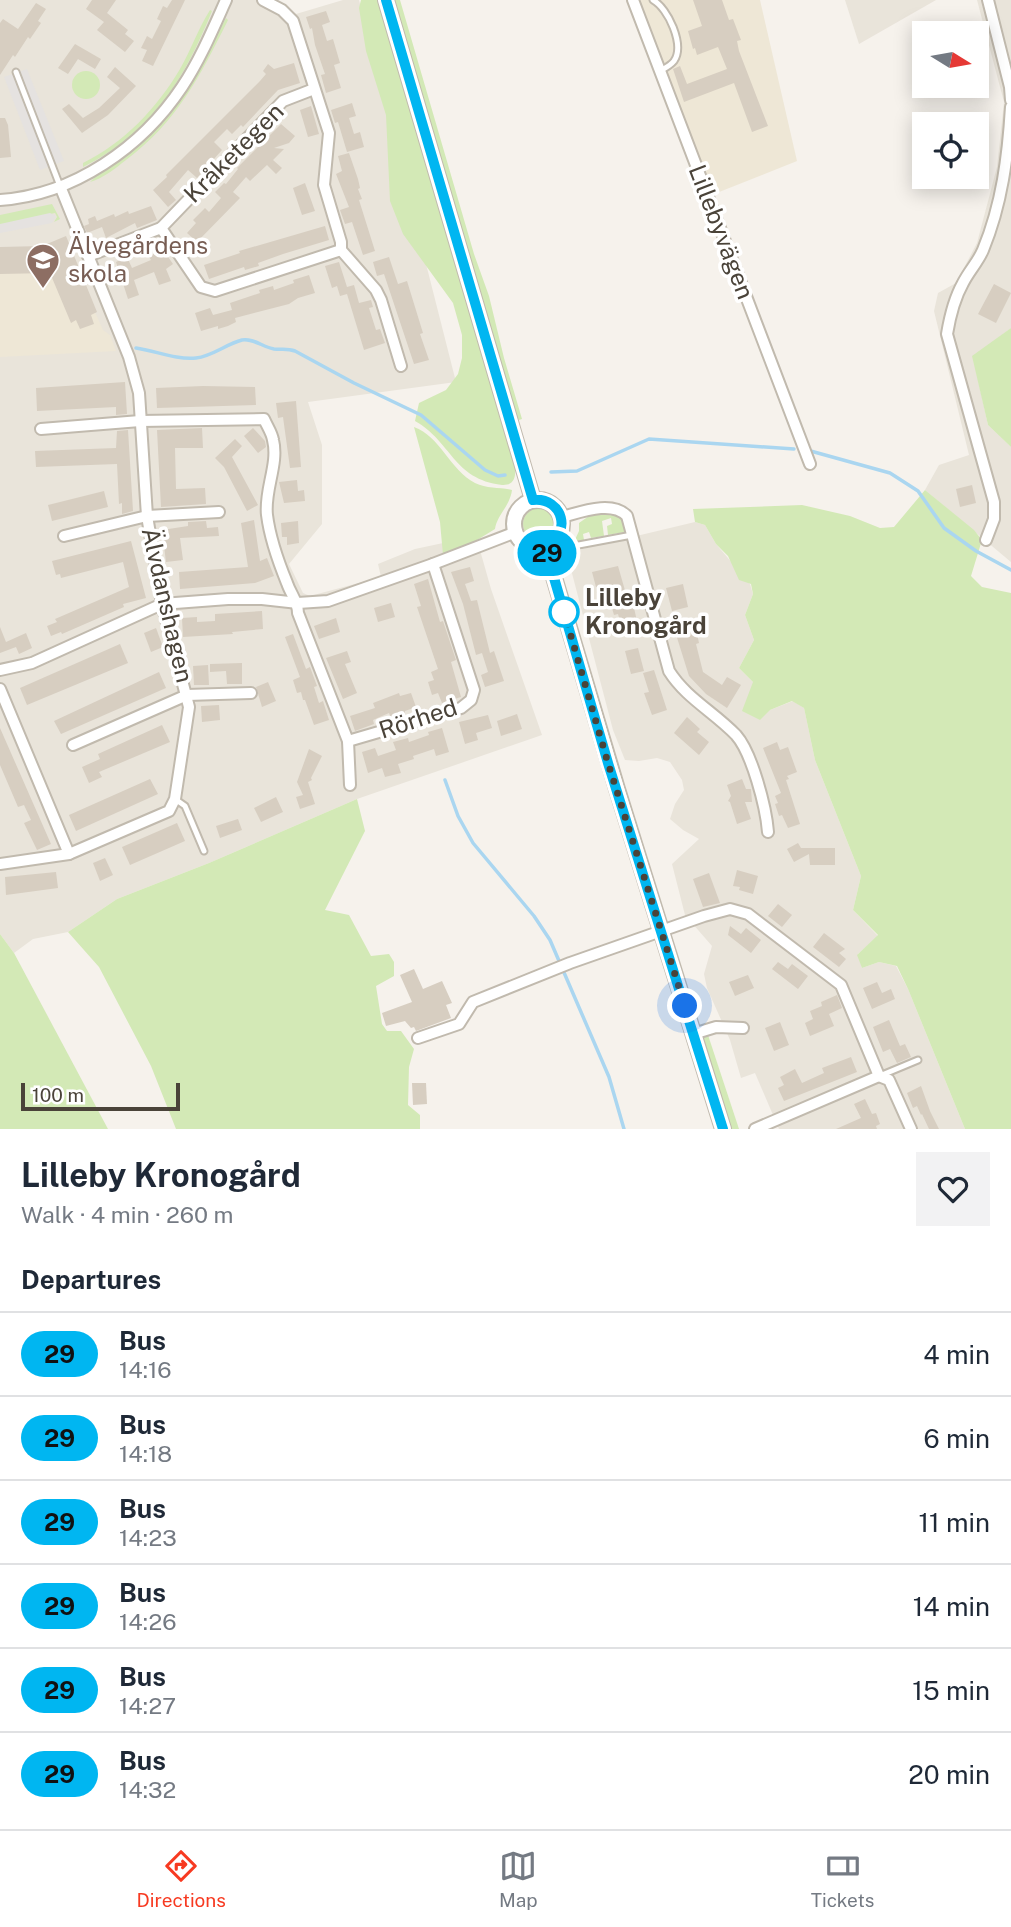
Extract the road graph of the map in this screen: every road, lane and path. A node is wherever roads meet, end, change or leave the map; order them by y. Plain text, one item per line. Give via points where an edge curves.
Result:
1 (226, 0) edge
2 (263, 0) edge
3 (386, 0) edge
4 (634, 0) edge
5 (653, 0) edge
6 (988, 0) edge
7 (660, 71) junction
8 (16, 72) dead end
9 (314, 89) junction
10 (1011, 100) edge
11 (1011, 107) edge
12 (60, 186) junction
13 (0, 200) edge
14 (161, 228) junction
15 (341, 250) junction
16 (88, 256) junction
17 (401, 366) dead end
18 (140, 421) junction
19 (41, 429) dead end
20 (810, 464) dead end
21 (533, 500) junction
22 (219, 512) dead end
23 (147, 516) junction
24 (562, 517) junction
25 (516, 532) junction
26 (632, 535) junction
27 (64, 536) dead end
28 (986, 540) dead end
29 (545, 547) junction
30 (568, 547) dead end
31 (433, 564) junction
32 (298, 603) junction
33 (162, 604) junction
34 (0, 670) edge
35 (0, 689) edge
36 (251, 693) dead end
37 (187, 695) junction
38 (348, 741) junction
39 (73, 746) dead end
40 (350, 785) dead end
41 (175, 799) junction
42 (768, 832) dead end
43 (204, 851) dead end
44 (69, 854) junction
45 (0, 864) edge
46 (661, 930) junction
47 (743, 1028) dead end
48 (693, 1034) junction
49 (418, 1038) dead end
50 (918, 1060) dead end
51 (879, 1076) junction
52 (723, 1129) edge
53 (755, 1129) edge
54 (911, 1129) edge

1 - 12 street via 194,69 158,118 123,151
2 - 9 street, Kråketegen via 293,21
3 - 21 street
4 - 7 street, Lillebyvägen
5 - 7 lane via 664,10 678,51 670,66
6 - 10 street
7 - 20 street, Lillebyvägen
8 - 12 lane
9 - 14 street, Kråketegen via 283,101
9 - 15 street, Kråketegen via 328,133 324,185
11 - 28 street via 1000,198 983,250 962,283 947,334 994,502 994,519
12 - 13 street
12 - 16 street, Älvdanshagen
14 - 15 street via 201,287 215,292
14 - 16 street, Kråketegen
15 - 17 street, Kråketegen via 376,290
16 - 18 street, Älvdanshagen via 129,357 139,393
18 - 19 street
18 - 23 street, Älvdanshagen
18 - 32 street via 264,419 273,440 274,459 267,515 275,552
21 - 24 street via 550,503
21 - 25 street via 517,512
22 - 23 street, Älvdanshagen
23 - 27 street, Älvdanshagen
23 - 33 street, Älvdanshagen
24 - 26 street via 617,508 627,516
24 - 29 street via 559,536
25 - 29 street via 527,545
25 - 31 street
26 - 30 lane
26 - 42 street via 669,671 743,744 767,813
29 - 46 street
31 - 32 street via 328,601
31 - 38 street, Rörhed via 474,690 471,700 461,708
32 - 33 street via 228,598
32 - 38 street
33 - 34 street via 32,663
33 - 37 street, Älvdanshagen
35 - 44 street
36 - 37 street, Älvdanshagen
37 - 39 street, Älvdanshagen
37 - 41 street, Älvdanshagen
38 - 40 street
41 - 43 lane via 185,806
41 - 44 street via 169,811
44 - 45 street
46 - 48 street
46 - 49 street via 473,1002 459,1024
46 - 51 street via 730,909 748,914 841,985
47 - 48 street via 716,1027
48 - 52 street
50 - 51 lane
51 - 53 street
51 - 54 street via 889,1080

